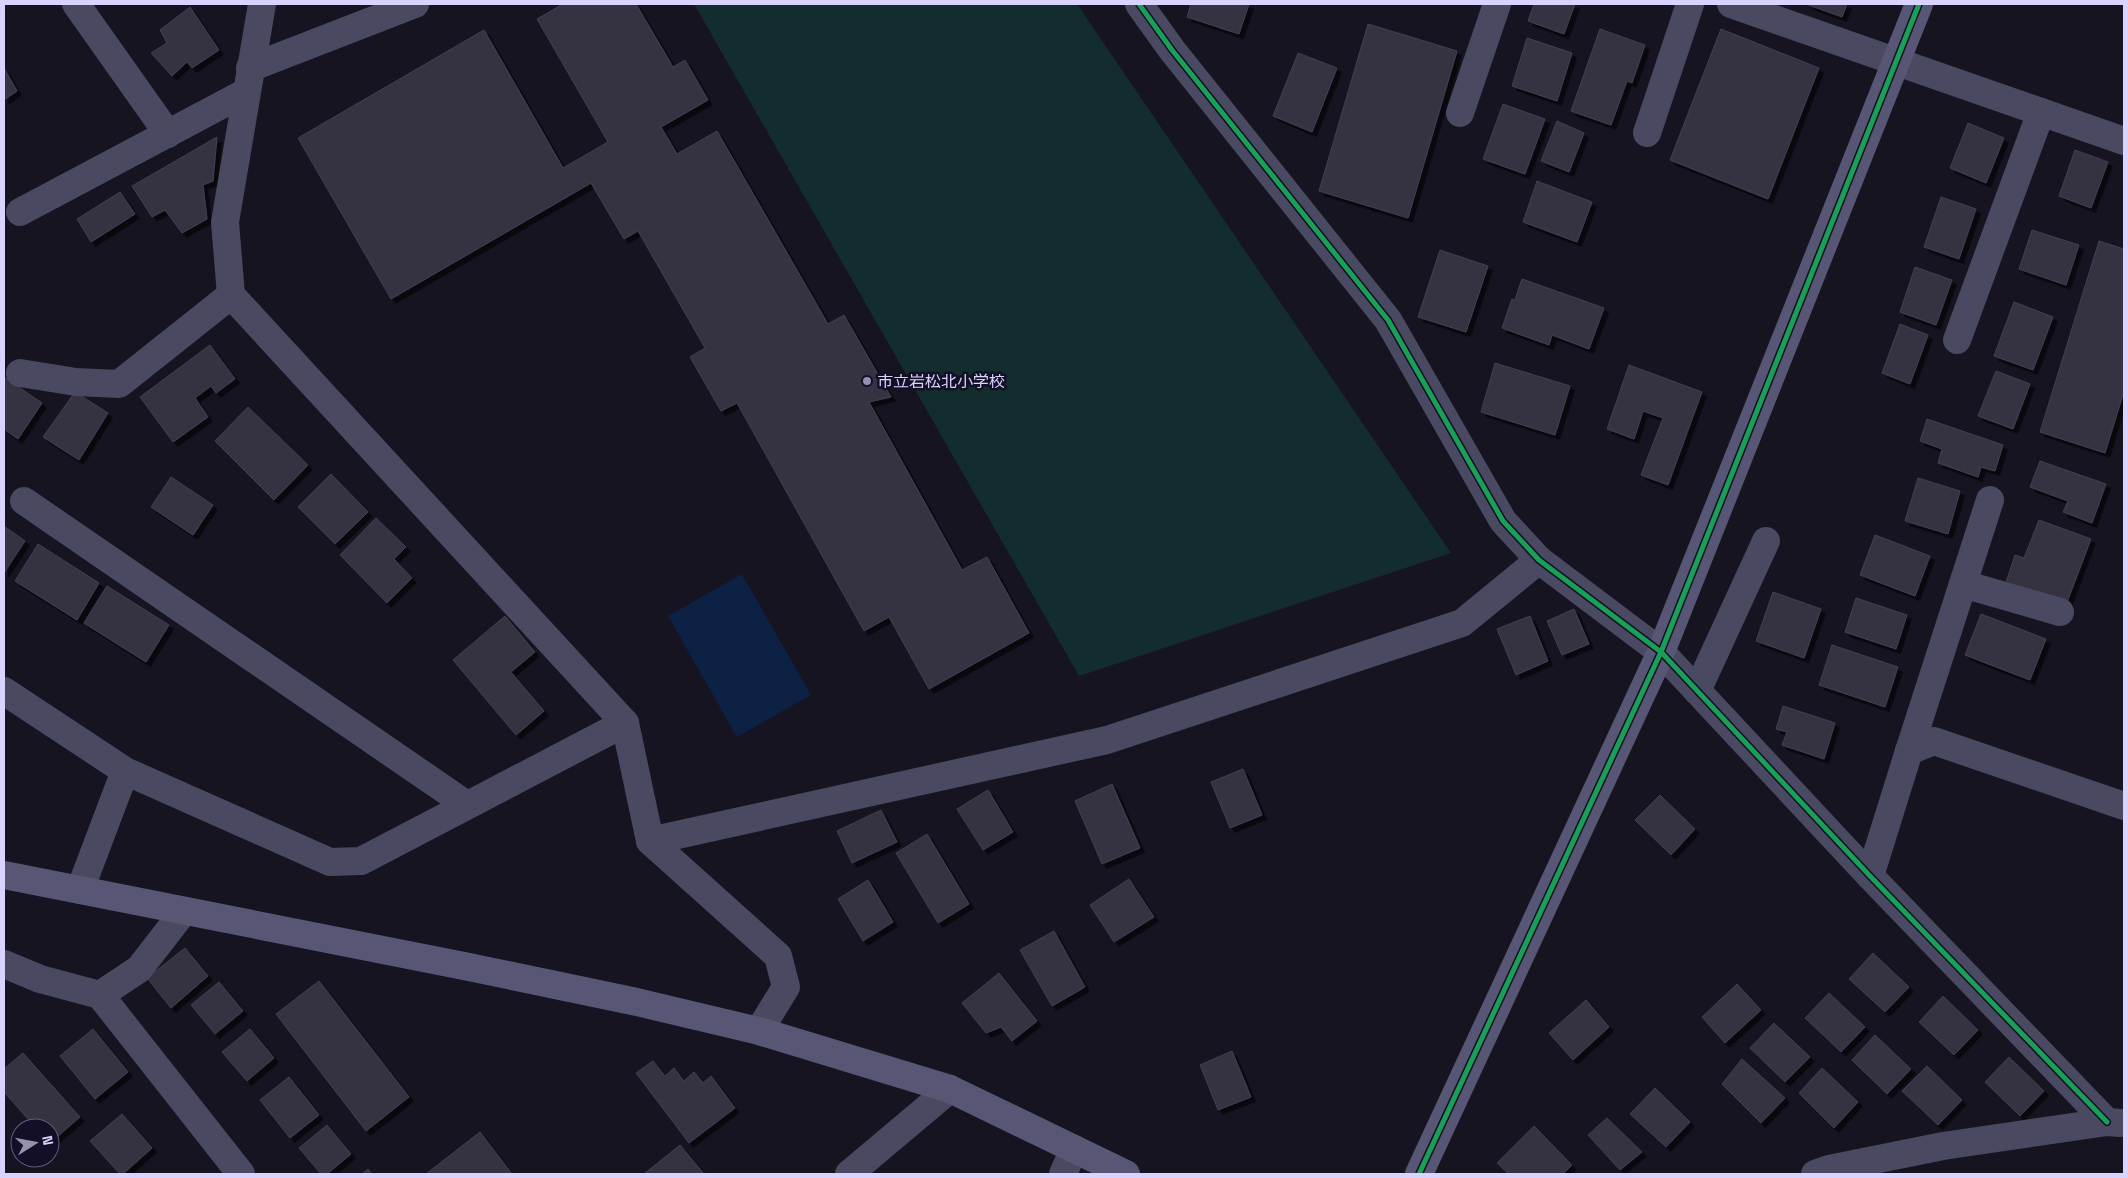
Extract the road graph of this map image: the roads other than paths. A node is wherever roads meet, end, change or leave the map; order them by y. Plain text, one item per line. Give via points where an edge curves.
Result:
1 (76, 4) edge
2 (262, 4) edge
3 (415, 4) edge
4 (1139, 4) edge
5 (1497, 4) edge
6 (1690, 4) edge
7 (1731, 4) edge
8 (1919, 4) edge
9 (1897, 62) junction
10 (248, 80) junction
11 (2041, 112) junction
12 (1460, 113) dead end
13 (1647, 133) dead end
14 (168, 134) junction
15 (2124, 141) edge
16 (20, 212) dead end
17 (231, 295) junction
18 (1957, 340) dead end
19 (20, 373) dead end
20 (1990, 500) dead end
21 (24, 501) dead end
22 (1766, 541) dead end
23 (1539, 560) junction
24 (1963, 584) junction
25 (2060, 612) dead end
26 (1661, 652) junction
27 (4, 691) edge
28 (1697, 691) junction
29 (625, 722) junction
30 (1909, 751) junction
31 (125, 771) junction
32 (467, 805) junction
33 (2124, 806) edge
34 (650, 841) junction
35 (4, 875) edge
36 (1870, 876) junction
37 (80, 890) junction
38 (184, 911) junction
39 (4, 964) edge
40 (100, 995) junction
41 (759, 1031) junction
42 (950, 1089) junction
43 (2116, 1122) edge
44 (1074, 1149) junction
45 (242, 1174) edge
46 (849, 1174) edge
47 (1063, 1174) edge
48 (1126, 1174) edge
49 (1418, 1174) edge
50 (1815, 1174) edge

1 - 14 street
2 - 10 street
3 - 10 street
4 - 23 street via 1172,50 1388,320 1503,521
5 - 12 street
6 - 13 street
7 - 9 street
8 - 9 street
9 - 11 street
9 - 26 street
10 - 14 street
10 - 17 street via 225,222
11 - 15 street
11 - 18 street
14 - 16 street
17 - 19 street via 119,384 76,382
17 - 29 street
20 - 24 street
21 - 32 street
22 - 28 street
23 - 26 street
23 - 34 street via 1462,622 1107,740
24 - 25 street
24 - 30 street
26 - 28 street
26 - 49 street
27 - 31 street
28 - 36 street
29 - 32 street
29 - 34 street
30 - 33 street via 1934,741
30 - 36 street
31 - 32 street via 330,862 361,861
31 - 37 street
34 - 41 street via 778,956 786,987
35 - 37 street
36 - 43 street
37 - 38 street
38 - 40 street via 138,969
38 - 41 street via 589,992
39 - 40 street via 40,979
40 - 45 street
41 - 42 street
42 - 44 street
42 - 46 street
43 - 50 street via 1943,1146
44 - 47 street
44 - 48 street

